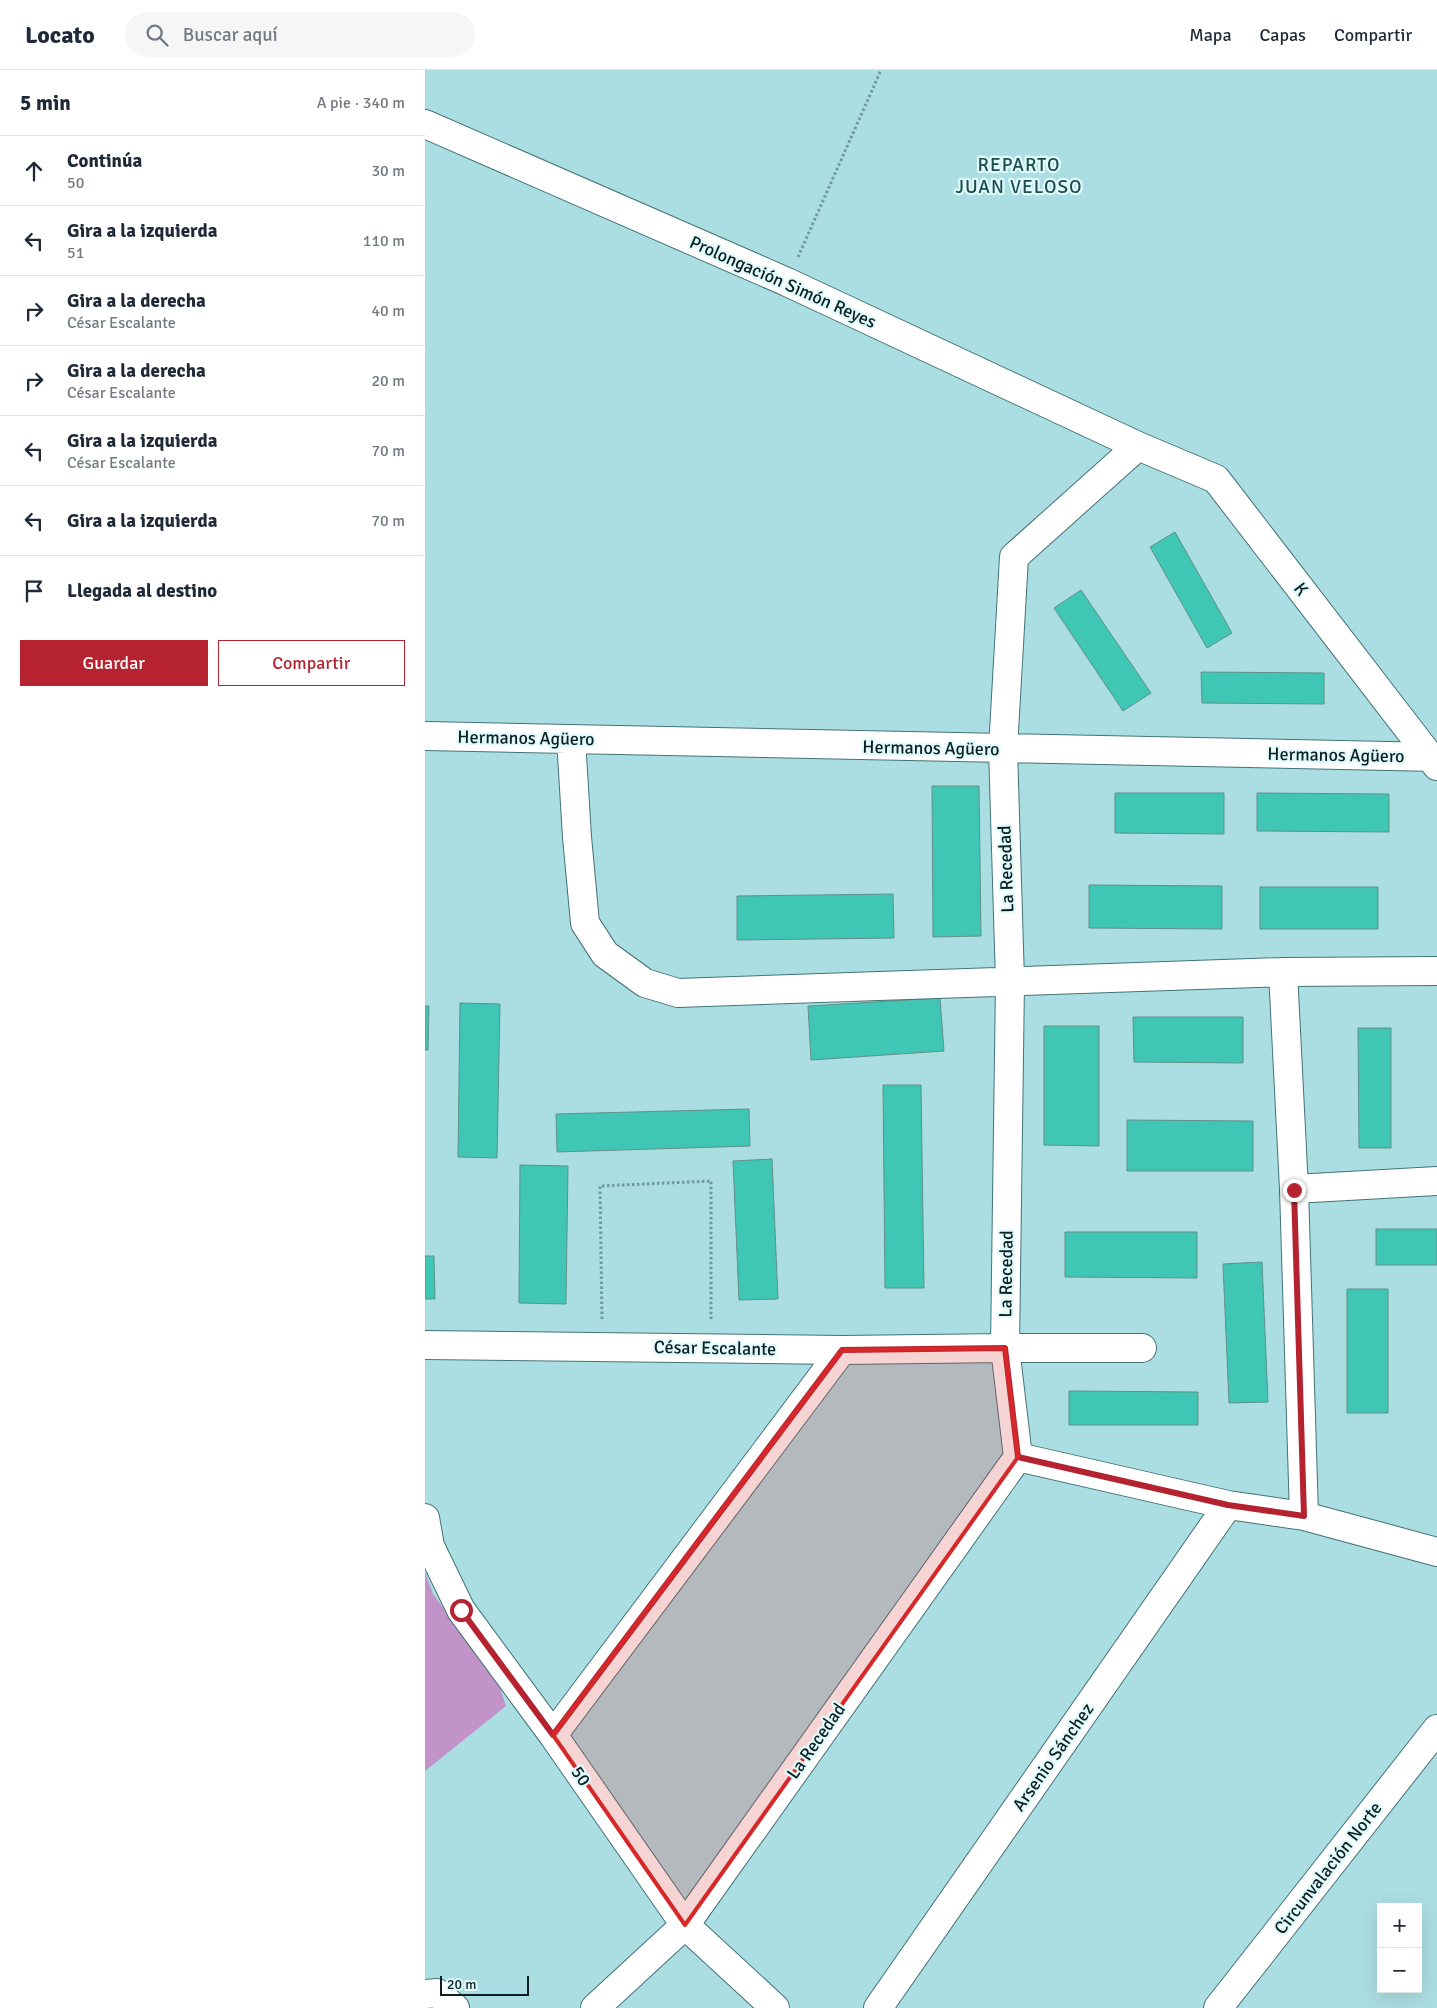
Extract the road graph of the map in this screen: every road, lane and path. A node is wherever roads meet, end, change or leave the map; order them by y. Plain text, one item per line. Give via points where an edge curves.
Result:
1 (881, 70) edge
2 (425, 124) edge
3 (787, 282) junction
4 (1138, 446) junction
5 (425, 736) edge
6 (571, 740) junction
7 (1003, 749) junction
8 (1435, 760) edge
9 (1437, 971) edge
10 (1283, 972) junction
11 (1010, 981) junction
12 (1437, 1181) edge
13 (1294, 1190) junction
14 (425, 1345) edge
15 (602, 1347) junction
16 (711, 1348) junction
17 (1005, 1348) junction
18 (1142, 1348) dead end
19 (842, 1350) junction
20 (1018, 1457) junction
21 (1228, 1505) junction
22 (1304, 1516) junction
23 (425, 1518) edge
24 (1437, 1552) edge
25 (1437, 1729) edge
26 (553, 1735) junction
27 (685, 1925) junction
28 (425, 1994) edge
29 (455, 2008) edge
30 (595, 2008) edge
31 (775, 2008) edge
32 (877, 2008) edge
33 (1218, 2008) edge

1 - 3 path
2 - 3 street, Prolongación Simón Reyes
3 - 4 street, Prolongación Simón Reyes
4 - 7 street, La Recedad via 1014,556
4 - 8 street, K via 1216,479
5 - 6 street, Hermanos Agüero
6 - 7 street, Hermanos Agüero
6 - 11 street via 585,923 605,954 645,983 678,993
7 - 8 street, Hermanos Agüero
7 - 11 street, La Recedad
9 - 10 street
10 - 11 street
10 - 13 street
11 - 17 street, La Recedad
12 - 13 street
13 - 22 street
14 - 15 street, César Escalante
15 - 16 street, César Escalante
15 - 16 path via 600,1186 711,1181
16 - 19 street, César Escalante
17 - 18 street, César Escalante
17 - 19 street, César Escalante
17 - 20 street
19 - 26 street
20 - 21 street
20 - 27 street, La Recedad
21 - 22 street
21 - 32 street, Arsenio Sánchez
22 - 24 street
23 - 26 street, 50 via 430,1546 461,1610
25 - 33 street, Circunvalación Norte
26 - 27 street, 50
27 - 30 street, La Recedad
27 - 31 street, 50
28 - 29 street via 437,1993

